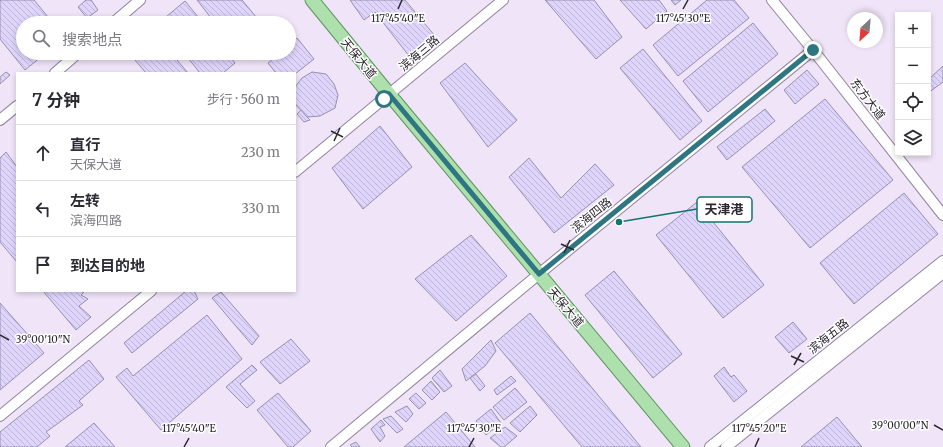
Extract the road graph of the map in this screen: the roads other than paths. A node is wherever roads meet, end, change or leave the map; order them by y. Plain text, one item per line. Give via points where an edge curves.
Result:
1 (140, 0) edge
2 (302, 0) edge
3 (312, 0) edge
4 (503, 0) edge
5 (772, 0) edge
6 (121, 16) edge
7 (813, 50) junction
8 (70, 60) edge
9 (56, 72) edge
10 (386, 97) junction
11 (16, 107) edge
12 (0, 120) edge
13 (296, 171) edge
14 (943, 215) edge
15 (943, 261) edge
16 (943, 273) edge
17 (536, 276) junction
18 (150, 292) edge
19 (0, 416) edge
20 (331, 447) edge
21 (673, 447) edge
22 (683, 447) edge
23 (710, 447) edge
24 (726, 447) edge

1 - 6 street
2 - 10 main road, 天保大道
3 - 10 main road, 天保大道
4 - 10 street, 滨海三路
5 - 7 street, 东方大道
7 - 14 street, 东方大道
7 - 17 street, 滨海四路
8 - 9 street
10 - 13 street, 滨海三路
10 - 17 main road, 天保大道
11 - 12 street
15 - 23 street, 滨海五路
16 - 24 street, 滨海五路
17 - 20 street, 滨海四路
17 - 21 main road, 天保大道
17 - 22 main road, 天保大道
18 - 19 street

